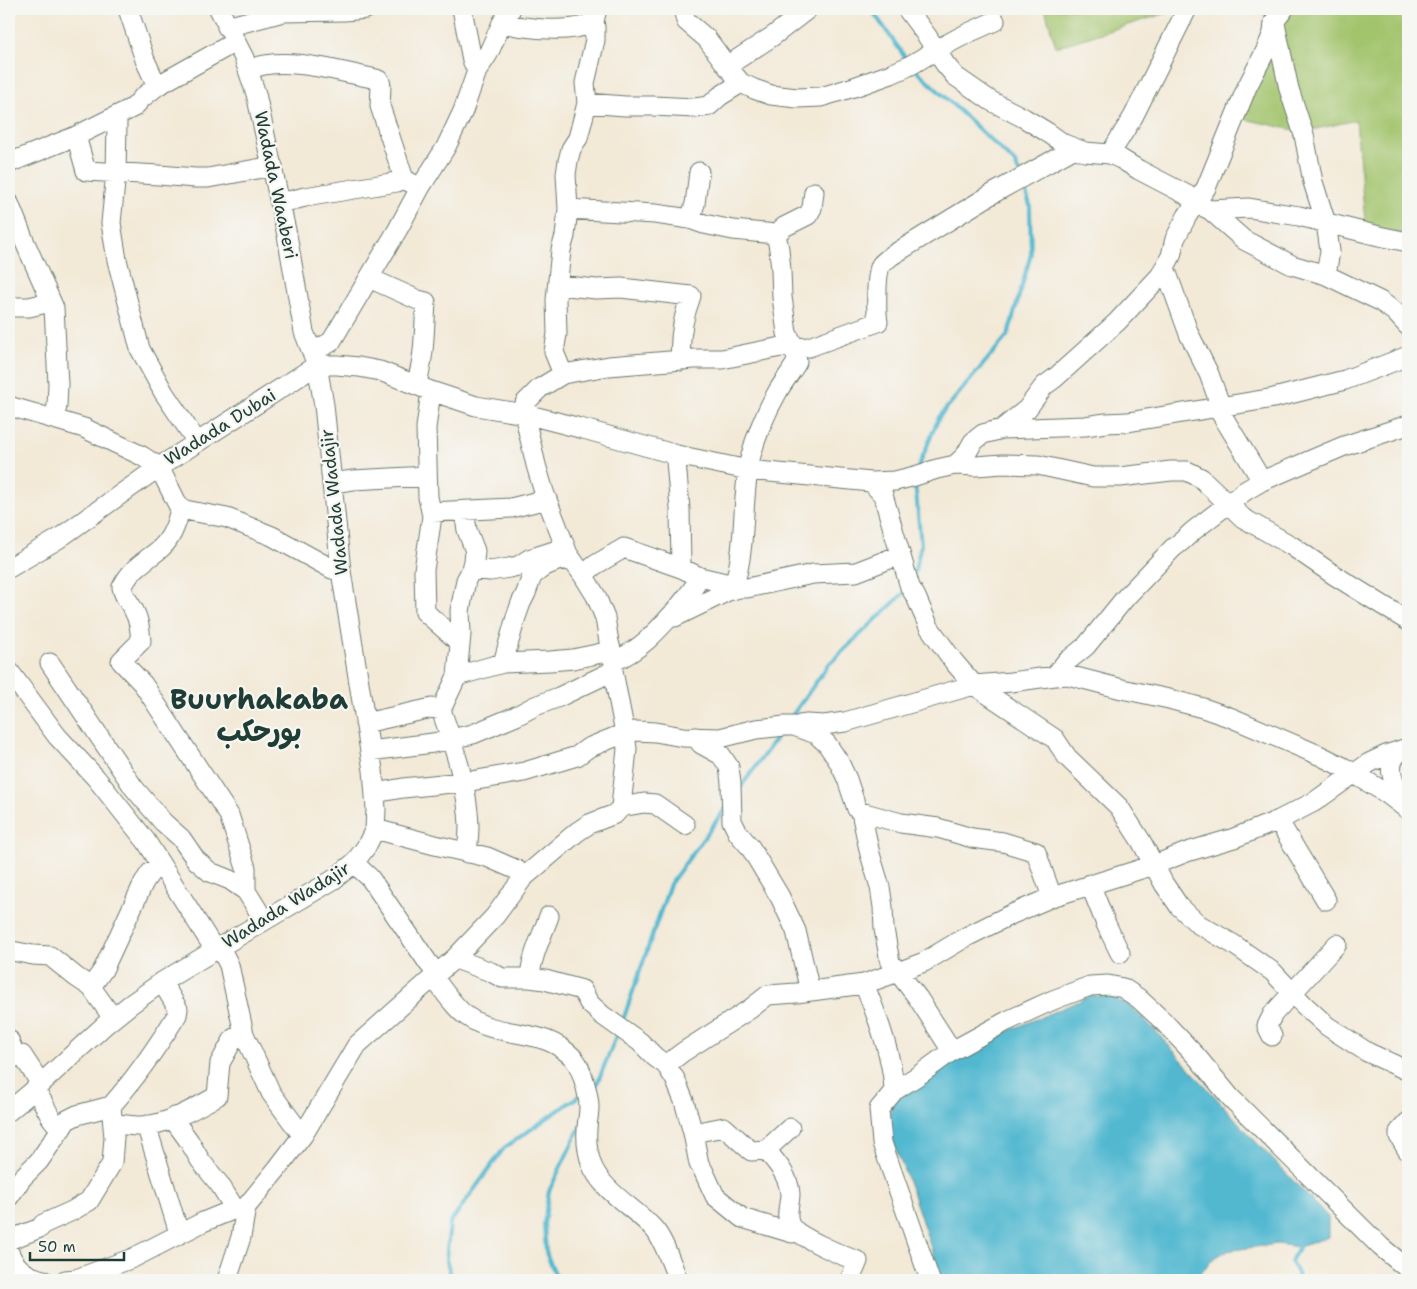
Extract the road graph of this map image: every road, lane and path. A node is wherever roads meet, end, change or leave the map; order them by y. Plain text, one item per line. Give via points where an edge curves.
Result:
1 (128, 9) edge
2 (219, 9) edge
3 (366, 9) edge
4 (462, 9) edge
5 (683, 9) edge
6 (808, 9) edge
7 (907, 9) edge
8 (1186, 9) edge
9 (596, 15) edge
10 (1279, 15) edge
11 (507, 16) edge
12 (995, 21) dead end
13 (231, 34) junction
14 (936, 50) junction
15 (727, 66) junction
16 (249, 70) junction
17 (477, 71) junction
18 (741, 82) junction
19 (156, 86) junction
20 (587, 103) junction
21 (114, 117) junction
22 (76, 136) junction
23 (1075, 148) junction
24 (1110, 154) junction
25 (9, 163) edge
26 (273, 166) junction
27 (699, 172) dead end
28 (116, 173) junction
29 (412, 183) junction
30 (814, 192) dead end
31 (9, 203) edge
32 (281, 203) junction
33 (1203, 207) junction
34 (568, 209) junction
35 (690, 219) junction
36 (1326, 223) junction
37 (776, 234) junction
38 (1408, 242) edge
39 (1163, 270) junction
40 (1326, 276) junction
41 (369, 278) junction
42 (558, 285) junction
43 (51, 302) junction
44 (9, 307) edge
45 (1408, 326) edge
46 (795, 348) junction
47 (1408, 356) edge
48 (314, 359) junction
49 (681, 361) junction
50 (563, 374) junction
51 (423, 388) junction
52 (9, 406) edge
53 (1220, 408) junction
54 (525, 414) junction
55 (54, 419) junction
56 (1408, 425) edge
57 (1002, 430) junction
58 (197, 442) junction
59 (677, 455) junction
60 (955, 465) junction
61 (159, 467) junction
62 (748, 470) junction
63 (427, 476) junction
64 (1262, 481) junction
65 (871, 482) junction
66 (332, 483) junction
67 (547, 498) junction
68 (1228, 504) junction
69 (180, 509) junction
70 (464, 511) junction
71 (431, 512) junction
72 (900, 555) junction
73 (574, 562) junction
74 (9, 568) edge
75 (680, 568) junction
76 (472, 569) junction
77 (341, 571) junction
78 (700, 577) junction
79 (737, 587) junction
80 (1408, 621) edge
81 (665, 623) junction
82 (460, 643) junction
83 (613, 661) junction
84 (50, 663) dead end
85 (503, 663) junction
86 (9, 671) edge
87 (457, 676) junction
88 (1055, 676) junction
89 (974, 685) junction
90 (441, 710) junction
91 (365, 722) junction
92 (794, 726) junction
93 (625, 733) junction
94 (696, 737) junction
95 (452, 740) junction
96 (1406, 748) edge
97 (370, 751) junction
98 (117, 763) junction
99 (1354, 774) junction
100 (96, 778) junction
101 (462, 781) junction
102 (375, 793) junction
103 (621, 807) junction
104 (1408, 809) edge
105 (861, 812) junction
106 (1279, 820) junction
107 (685, 825) dead end
108 (375, 828) junction
109 (467, 853) junction
110 (354, 863) junction
111 (161, 865) junction
112 (1154, 866) junction
113 (522, 878) junction
114 (1090, 884) junction
115 (246, 891) junction
116 (1052, 897) junction
117 (1326, 900) dead end
118 (548, 916) dead end
119 (264, 920) junction
120 (1337, 944) dead end
121 (217, 948) junction
122 (12, 951) dead end
123 (1120, 953) dead end
124 (456, 957) junction
125 (898, 972) junction
126 (435, 975) junction
127 (530, 978) junction
128 (162, 982) junction
129 (864, 984) junction
130 (91, 987) junction
131 (810, 991) junction
132 (1293, 993) junction
133 (113, 1018) junction
134 (244, 1034) junction
135 (1272, 1036) dead end
136 (9, 1040) edge
137 (952, 1050) junction
138 (666, 1065) junction
139 (1408, 1070) edge
140 (37, 1087) junction
141 (894, 1091) junction
142 (9, 1111) edge
143 (112, 1115) junction
144 (174, 1117) junction
145 (1408, 1122) edge
146 (147, 1125) junction
147 (62, 1128) junction
148 (790, 1128) dead end
149 (693, 1133) junction
150 (303, 1135) junction
151 (766, 1150) junction
152 (1408, 1151) edge
153 (12, 1185) edge
154 (241, 1208) junction
155 (796, 1231) junction
156 (179, 1233) junction
157 (9, 1240) edge
158 (9, 1252) edge
159 (1408, 1269) edge
160 (44, 1280) edge
161 (73, 1280) edge
162 (227, 1280) edge
163 (678, 1280) edge
164 (850, 1280) edge
165 (930, 1280) edge

1 - 19 street
2 - 13 street, Wadada Waaberi
3 - 13 street via 283,12
4 - 17 street
5 - 15 street via 686,21 707,39
6 - 15 street
7 - 14 street
8 - 24 street via 1150,84
9 - 11 street via 590,24 556,29 535,28
9 - 20 street via 595,40 585,83
10 - 33 street via 1206,188
10 - 36 street via 1289,89 1304,134 1312,182
11 - 17 street, Wadada Dubai
12 - 14 street
13 - 16 street, Wadada Waaberi
13 - 19 street
14 - 18 street via 891,74 821,97 771,95
14 - 23 street via 955,76 991,101
15 - 18 street
16 - 26 street, Wadada Waaberi
16 - 29 street via 262,65 288,63 380,81 380,106
17 - 29 street, Wadada Dubai via 446,147
18 - 20 street via 709,106 695,108
19 - 21 street via 134,107
20 - 34 street via 568,161
21 - 22 street
21 - 28 street
22 - 25 street
22 - 28 street via 86,171
23 - 24 street
23 - 46 street via 992,194 886,260 878,277 878,322 809,347
24 - 33 street via 1187,195
26 - 28 street via 195,178
26 - 32 street, Wadada Waaberi
27 - 35 street
28 - 58 street via 111,223 140,349 164,393
29 - 32 street via 397,182
29 - 41 street, Wadada Dubai via 398,229
30 - 37 street via 808,215
31 - 43 street
32 - 48 street, Wadada Waaberi via 304,332
33 - 36 street via 1249,208
33 - 39 street via 1187,216
33 - 40 street via 1244,240 1292,265
34 - 35 street
34 - 42 street
35 - 37 street via 733,230
36 - 38 street
36 - 40 street via 1330,251
37 - 46 street via 787,332
39 - 53 street via 1209,374
39 - 57 street via 1117,322 1044,386 1027,409
40 - 45 street via 1380,301
41 - 48 street, Wadada Dubai via 331,342
41 - 51 street via 426,302 420,372
42 - 49 street via 691,296 683,324
42 - 50 street via 554,352
43 - 44 street
43 - 55 street via 55,315 58,384
46 - 49 street via 781,347 722,359
46 - 62 street via 797,362 778,390 762,423
47 - 53 street via 1345,380
48 - 51 street via 380,371
48 - 58 street, Wadada Dubai
48 - 66 street, Wadada Wadajir via 324,405
49 - 50 street via 608,366
50 - 54 street via 540,388 525,403
51 - 54 street via 476,406
51 - 63 street
52 - 55 street, Wadada Dubai
53 - 57 street via 1128,422
53 - 64 street
54 - 59 street
54 - 67 street
55 - 61 street, Wadada Dubai via 84,428
56 - 64 street via 1344,446
57 - 60 street via 983,434
58 - 61 street, Wadada Dubai
59 - 62 street
59 - 75 street
60 - 65 street via 895,481
60 - 68 street via 1038,465 1093,477 1186,471 1200,478
61 - 69 street
61 - 74 street
62 - 65 street
62 - 79 street
63 - 66 street
63 - 71 street
64 - 68 street
65 - 72 street via 883,495
66 - 77 street, Wadada Wadajir
67 - 70 street via 512,508
67 - 73 street
68 - 80 street via 1243,518
68 - 88 street via 1172,548 1086,646
69 - 77 street via 227,518 272,536
69 - 115 street via 176,526 162,547 139,565 122,588 140,625 141,641 121,661 143,684 229,815 246,868
70 - 71 street
70 - 76 street via 475,551
71 - 82 street via 424,570 425,612
72 - 79 street via 856,572 813,574 747,588
72 - 89 street via 910,588 929,627
73 - 75 street via 595,565 624,548
73 - 76 street via 529,559 509,568
73 - 83 street via 596,596 605,618
73 - 85 street via 562,559 532,576 520,603
75 - 78 street
76 - 82 street via 466,580 460,611
77 - 91 street, Wadada Wadajir
78 - 79 street
78 - 81 street
79 - 81 street
81 - 83 street via 635,650
82 - 87 street
83 - 85 street via 573,659
83 - 93 street
83 - 95 street via 559,697
84 - 98 street
85 - 87 street
86 - 100 street via 57,736
87 - 90 street
88 - 89 street
88 - 99 street via 1068,675 1203,708 1321,756
89 - 92 street via 845,722
89 - 112 street via 1055,739 1067,757 1119,807
90 - 91 street via 432,708
90 - 95 street
91 - 97 street, Wadada Wadajir
92 - 94 street via 772,726 720,738
92 - 105 street via 816,734 828,744
93 - 94 street via 636,731
93 - 101 street via 577,756 524,772
93 - 103 street via 627,749
94 - 131 street via 701,744 722,755 729,767 732,821 784,904 796,931
95 - 97 street
95 - 101 street
96 - 99 street via 1369,763
96 - 104 street via 1394,757 1392,774
97 - 102 street, Wadada Wadajir
98 - 100 street
98 - 115 street via 134,788 181,838 196,860 210,872
99 - 104 street
99 - 106 street via 1314,802
100 - 111 street
101 - 102 street
101 - 109 street via 468,818
102 - 108 street, Wadada Wadajir
103 - 107 street via 654,804
103 - 113 street via 615,814 577,832
105 - 116 street via 1036,852
105 - 125 street via 880,887 890,962
106 - 112 street
106 - 117 street
108 - 109 street
108 - 110 street, Wadada Wadajir
109 - 113 street via 517,870
110 - 119 street, Wadada Wadajir via 332,880
110 - 126 street via 370,878
111 - 121 street
111 - 130 street via 144,882 103,970
112 - 114 street
112 - 132 street via 1179,906 1198,924 1273,972
113 - 124 street via 495,916
114 - 116 street
114 - 123 street
115 - 119 street
116 - 125 street
118 - 127 street
119 - 121 street, Wadada Wadajir
120 - 132 street
121 - 128 street, Wadada Wadajir
121 - 134 street via 229,965
122 - 130 street via 50,956
124 - 126 street
124 - 127 street via 502,978
125 - 129 street
125 - 137 street
126 - 150 street via 357,1045
126 - 163 street via 466,1016 477,1023 548,1040 575,1060 590,1106 586,1129 592,1165 607,1186 658,1234
127 - 138 street via 582,990 589,1003 602,1015
128 - 133 street, Wadada Wadajir
128 - 143 street via 178,1009 177,1015 159,1046 125,1090
129 - 131 street
129 - 141 street via 885,1045
130 - 133 street
131 - 138 street via 768,995
132 - 135 street via 1273,1014 1267,1026
132 - 139 street via 1344,1038
133 - 140 street, Wadada Wadajir
134 - 144 street via 234,1038 220,1063 216,1096
134 - 150 street via 272,1093
136 - 140 street via 16,1057 22,1055
137 - 141 street
137 - 159 street via 1007,1021 1090,986 1123,988 1163,1021 1231,1098 1381,1247
138 - 149 street via 684,1101
140 - 142 street, Wadada Wadajir
140 - 147 street via 56,1125
141 - 165 street via 879,1109 882,1142
143 - 146 street
143 - 147 street via 77,1115 67,1120
143 - 157 street via 112,1162 89,1201 40,1228
144 - 146 street
144 - 154 street via 200,1160
145 - 152 street via 1399,1132
146 - 156 street
147 - 153 street via 39,1161
148 - 151 street
149 - 151 street via 724,1127 751,1151
149 - 155 street via 699,1164 715,1196 742,1218
150 - 154 street via 278,1169
151 - 155 street via 787,1180 789,1224
154 - 156 street
154 - 162 street via 241,1237
155 - 164 street via 858,1261
156 - 161 street via 133,1258
158 - 160 street via 13,1262 24,1272

